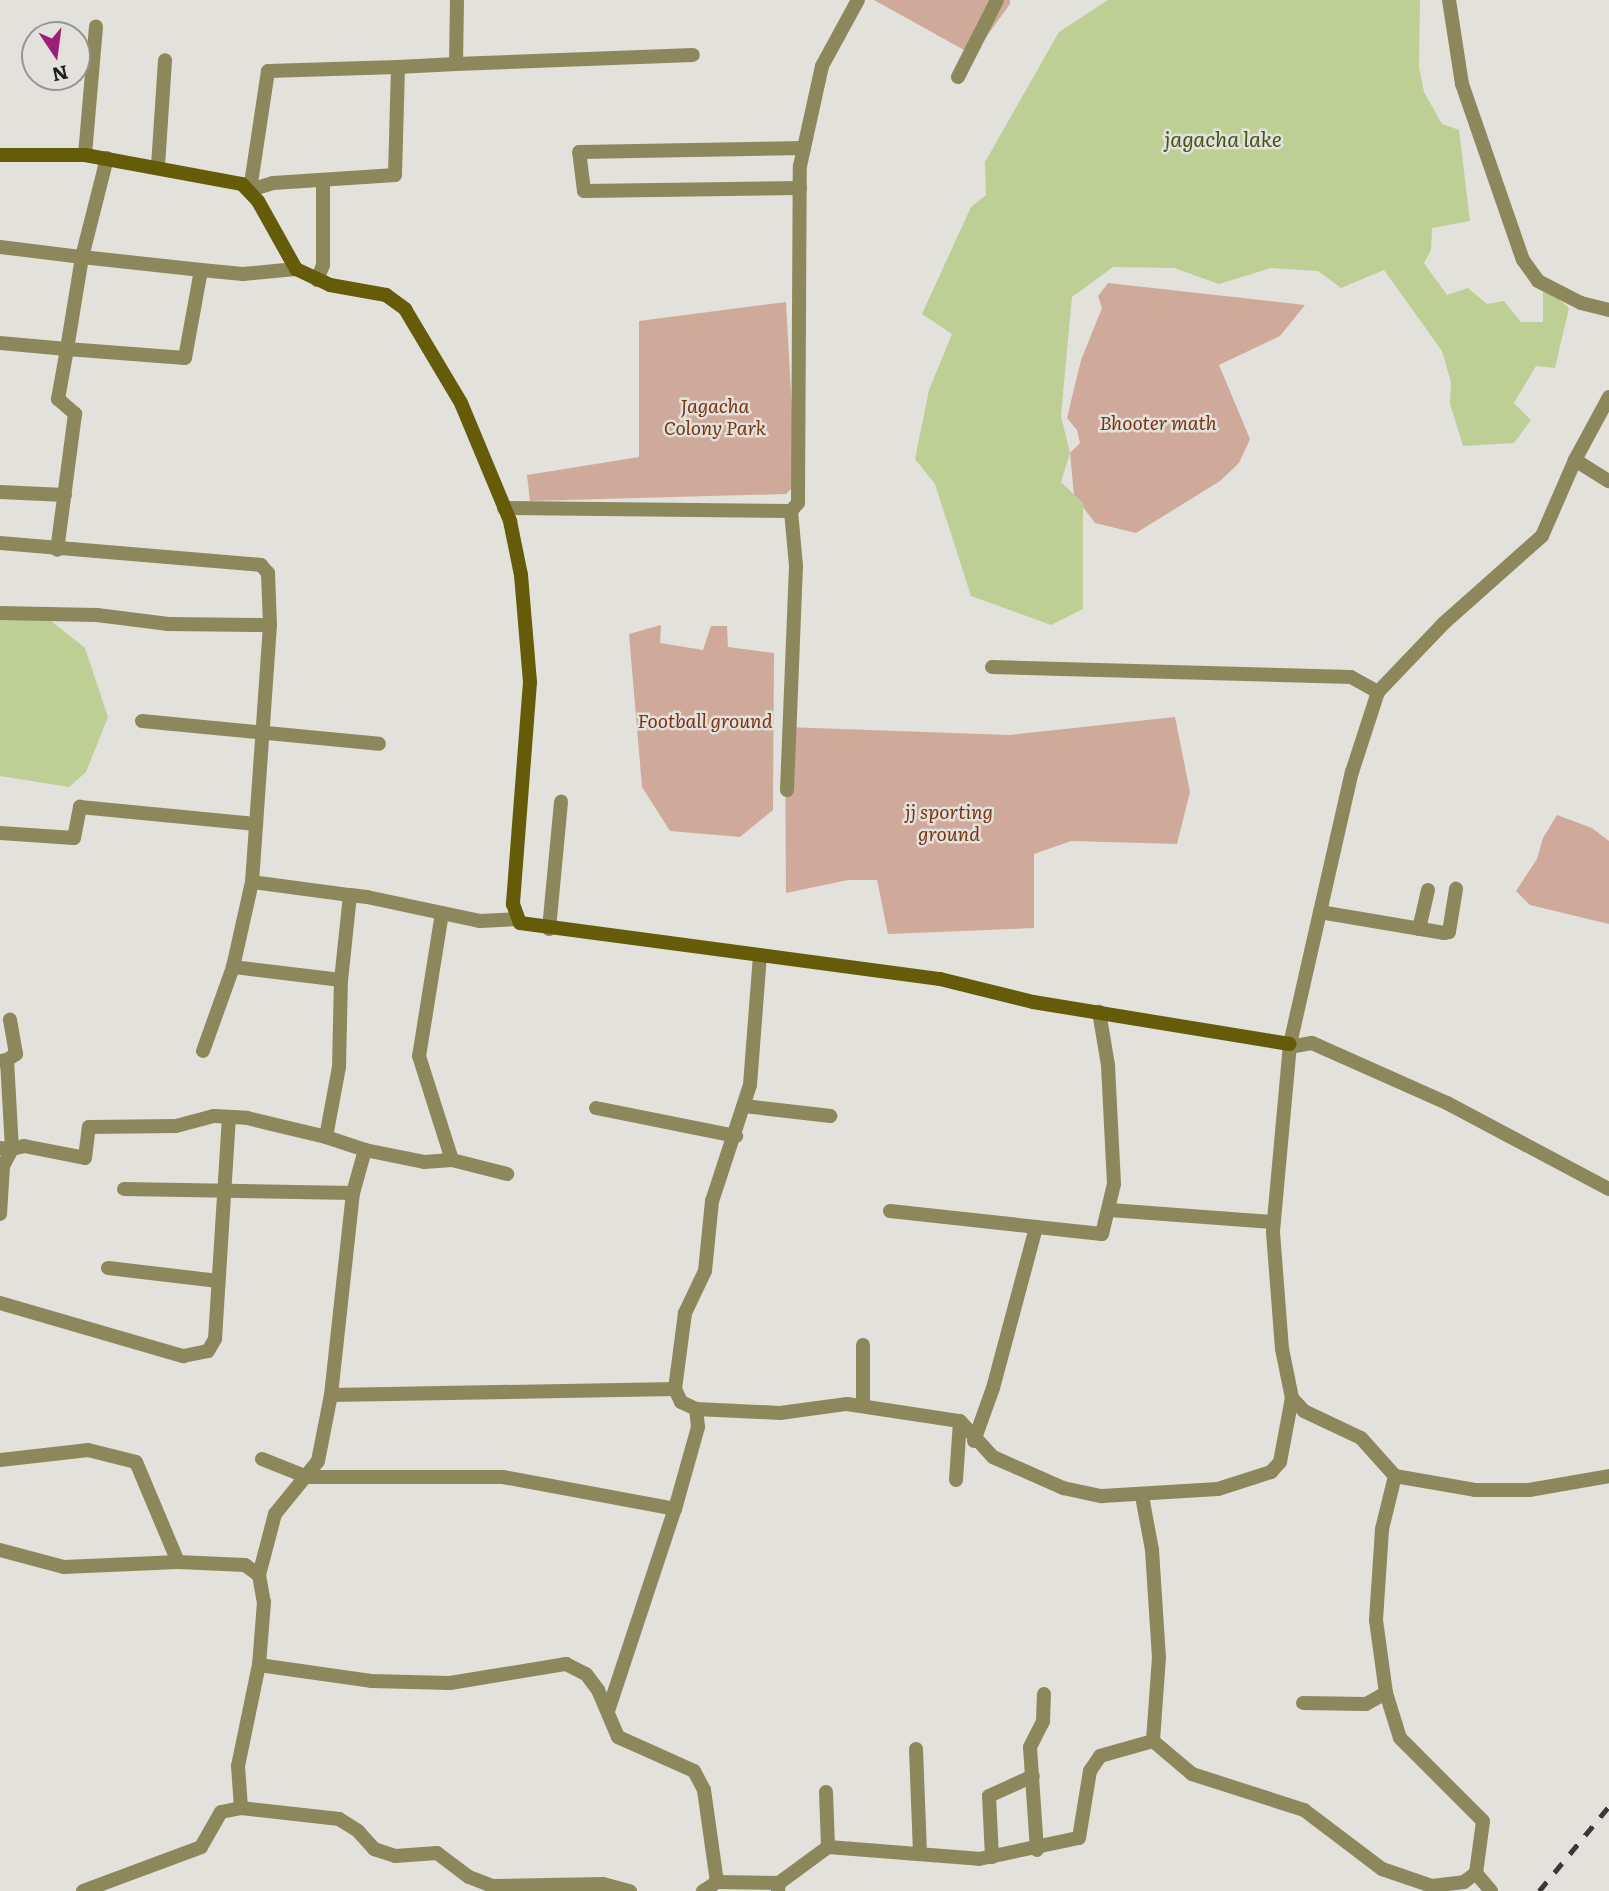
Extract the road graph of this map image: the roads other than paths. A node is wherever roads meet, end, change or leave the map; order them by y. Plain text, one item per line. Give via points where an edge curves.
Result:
1 (457, 0) edge
2 (859, 0) edge
3 (998, 0) edge
4 (1449, 0) edge
5 (96, 26) dead end
6 (693, 55) dead end
7 (165, 60) dead end
8 (456, 64) junction
9 (398, 66) junction
10 (958, 77) dead end
11 (804, 148) junction
12 (0, 155) edge
13 (85, 155) junction
14 (107, 158) junction
15 (158, 166) junction
16 (323, 180) junction
17 (800, 188) junction
18 (250, 190) junction
19 (0, 247) edge
20 (82, 257) junction
21 (296, 269) junction
22 (201, 270) junction
23 (317, 280) junction
24 (1609, 310) edge
25 (0, 343) edge
26 (67, 349) junction
27 (1609, 397) edge
28 (1575, 460) junction
29 (1609, 481) edge
30 (0, 492) edge
31 (65, 495) junction
32 (504, 508) junction
33 (792, 511) junction
34 (0, 542) edge
35 (57, 550) junction
36 (0, 613) edge
37 (270, 625) junction
38 (992, 667) dead end
39 (1378, 692) junction
40 (142, 720) dead end
41 (263, 729) junction
42 (379, 744) dead end
43 (787, 790) dead end
44 (561, 802) dead end
45 (256, 824) junction
46 (0, 833) edge
47 (252, 882) junction
48 (1456, 889) dead end
49 (1428, 890) dead end
50 (350, 895) junction
51 (1320, 912) junction
52 (442, 913) junction
53 (515, 919) junction
54 (549, 929) junction
55 (1419, 929) junction
56 (760, 955) junction
57 (233, 967) junction
58 (341, 980) junction
59 (1099, 1012) junction
60 (10, 1020) dead end
61 (1289, 1046) junction
62 (203, 1051) dead end
63 (4, 1061) edge
64 (744, 1106) junction
65 (596, 1108) dead end
66 (830, 1116) dead end
67 (229, 1117) junction
68 (736, 1136) junction
69 (327, 1137) junction
70 (6, 1148) edge
71 (365, 1150) junction
72 (452, 1160) junction
73 (507, 1174) dead end
74 (1602, 1178) edge
75 (124, 1189) dead end
76 (1609, 1189) edge
77 (225, 1193) junction
78 (353, 1193) junction
79 (1110, 1210) junction
80 (890, 1211) dead end
81 (0, 1214) edge
82 (1273, 1222) junction
83 (1036, 1227) junction
84 (108, 1268) dead end
85 (218, 1281) junction
86 (0, 1303) edge
87 (863, 1345) dead end
88 (675, 1389) junction
89 (331, 1395) junction
90 (1292, 1398) junction
91 (863, 1406) junction
92 (696, 1409) junction
93 (960, 1421) junction
94 (974, 1441) junction
95 (262, 1459) dead end
96 (0, 1460) edge
97 (1395, 1476) junction
98 (1609, 1476) edge
99 (307, 1477) junction
100 (956, 1480) dead end
101 (1142, 1496) junction
102 (675, 1509) junction
103 (0, 1550) edge
104 (178, 1562) junction
105 (259, 1576) junction
106 (259, 1665) junction
107 (1386, 1693) junction
108 (1044, 1694) dead end
109 (1303, 1703) dead end
110 (608, 1711) junction
111 (1153, 1741) junction
112 (916, 1749) dead end
113 (1033, 1776) junction
114 (826, 1791) dead end
115 (241, 1808) junction
116 (828, 1847) junction
117 (1037, 1850) junction
118 (919, 1853) junction
119 (992, 1857) junction
120 (1476, 1874) junction
121 (717, 1882) junction
122 (778, 1887) edge
123 (1437, 1888) edge
124 (83, 1891) edge
125 (630, 1891) edge
126 (703, 1891) edge
127 (1491, 1891) edge

1 - 8 street
2 - 11 street via 822,66
3 - 10 street
4 - 24 street via 1462,84 1523,260 1538,281 1581,303
5 - 13 street
6 - 8 street
7 - 15 street
8 - 9 street
9 - 16 street via 395,174
9 - 18 street via 268,71
11 - 17 street
11 - 17 street via 579,152 583,191
12 - 13 main road
13 - 14 main road
14 - 15 main road
14 - 20 street
15 - 18 main road via 231,181
16 - 18 street via 274,183
16 - 23 street via 323,265
17 - 33 street via 798,503
18 - 21 main road
19 - 20 street
20 - 22 street
20 - 26 street
21 - 22 street via 243,274
21 - 23 main road
22 - 26 street via 185,358
23 - 32 main road via 386,295 405,309 461,403
25 - 26 street
26 - 31 street via 58,399 75,414
27 - 28 street
28 - 29 street
28 - 39 street via 1542,536 1444,623
30 - 31 street
31 - 35 street
32 - 33 street
32 - 53 main road via 521,575 530,639
33 - 43 street via 796,566
34 - 35 street
35 - 37 street via 261,565 268,573
36 - 37 street via 83,614 168,624
37 - 41 street
38 - 39 street via 1351,677
39 - 51 street via 1352,772
40 - 41 street
41 - 42 street
41 - 45 street
44 - 54 street
45 - 46 street via 80,807 74,838
45 - 47 street
47 - 50 street
47 - 57 street
48 - 55 street via 1449,932
49 - 55 street
50 - 52 street
50 - 58 street
51 - 55 street
51 - 61 street
52 - 53 street via 480,921
52 - 72 street via 419,1056
53 - 54 main road
54 - 56 main road
56 - 59 main road via 940,979
56 - 64 street via 750,1085
57 - 58 street
57 - 62 street
58 - 69 street via 339,1067
59 - 61 main road
59 - 79 street via 1108,1065 1114,1184
60 - 63 street via 16,1055
61 - 74 street via 1312,1043
61 - 82 street
63 - 70 street
64 - 66 street
64 - 68 street
65 - 68 street
67 - 69 street
67 - 70 street via 176,1126 89,1127 85,1158 24,1146
67 - 77 street
68 - 88 street via 712,1201 705,1271 685,1312
69 - 71 street
70 - 81 street
71 - 72 street via 424,1162
71 - 78 street
72 - 73 street
74 - 76 street
75 - 77 street
77 - 78 street via 324,1189
77 - 85 street
78 - 89 street
79 - 82 street
79 - 83 street via 1102,1234
80 - 83 street
82 - 90 street via 1282,1349
83 - 94 street
84 - 85 street
85 - 86 street via 215,1339 208,1351 183,1356
87 - 91 street
88 - 89 street
88 - 92 street via 681,1402
89 - 99 street via 318,1461
90 - 97 street via 1304,1411 1361,1438
90 - 101 street via 1280,1462 1270,1472 1218,1489
91 - 92 street via 780,1413
91 - 93 street
92 - 102 street via 698,1427
93 - 94 street
93 - 100 street
94 - 101 street via 993,1457 1063,1488 1102,1496
95 - 99 street
96 - 104 street via 88,1450 136,1462
97 - 98 street via 1475,1490 1529,1490
97 - 107 street via 1382,1529 1376,1620
99 - 102 street via 503,1477
99 - 105 street via 290,1490 275,1514
101 - 111 street via 1152,1550 1158,1657
102 - 110 street
103 - 104 street via 64,1567
104 - 105 street via 245,1565
105 - 106 street via 264,1602
106 - 110 street via 371,1681 450,1683 566,1664 586,1674
106 - 115 street via 238,1766
107 - 109 street via 1366,1704
107 - 120 street via 1400,1738 1483,1821
108 - 113 street via 1043,1721 1030,1747
110 - 121 street via 618,1737 694,1771 704,1790
111 - 117 street via 1100,1756 1090,1771 1079,1838
111 - 123 street via 1192,1774 1304,1810 1382,1869
112 - 118 street
113 - 117 street
113 - 119 street via 989,1796
114 - 116 street
115 - 124 street via 221,1812 201,1847
115 - 125 street via 339,1819 374,1849 395,1856 437,1853 469,1877 493,1886 603,1884
116 - 118 street
116 - 122 street
117 - 119 street
118 - 119 street
120 - 123 street
120 - 127 street
121 - 122 street
121 - 126 street

